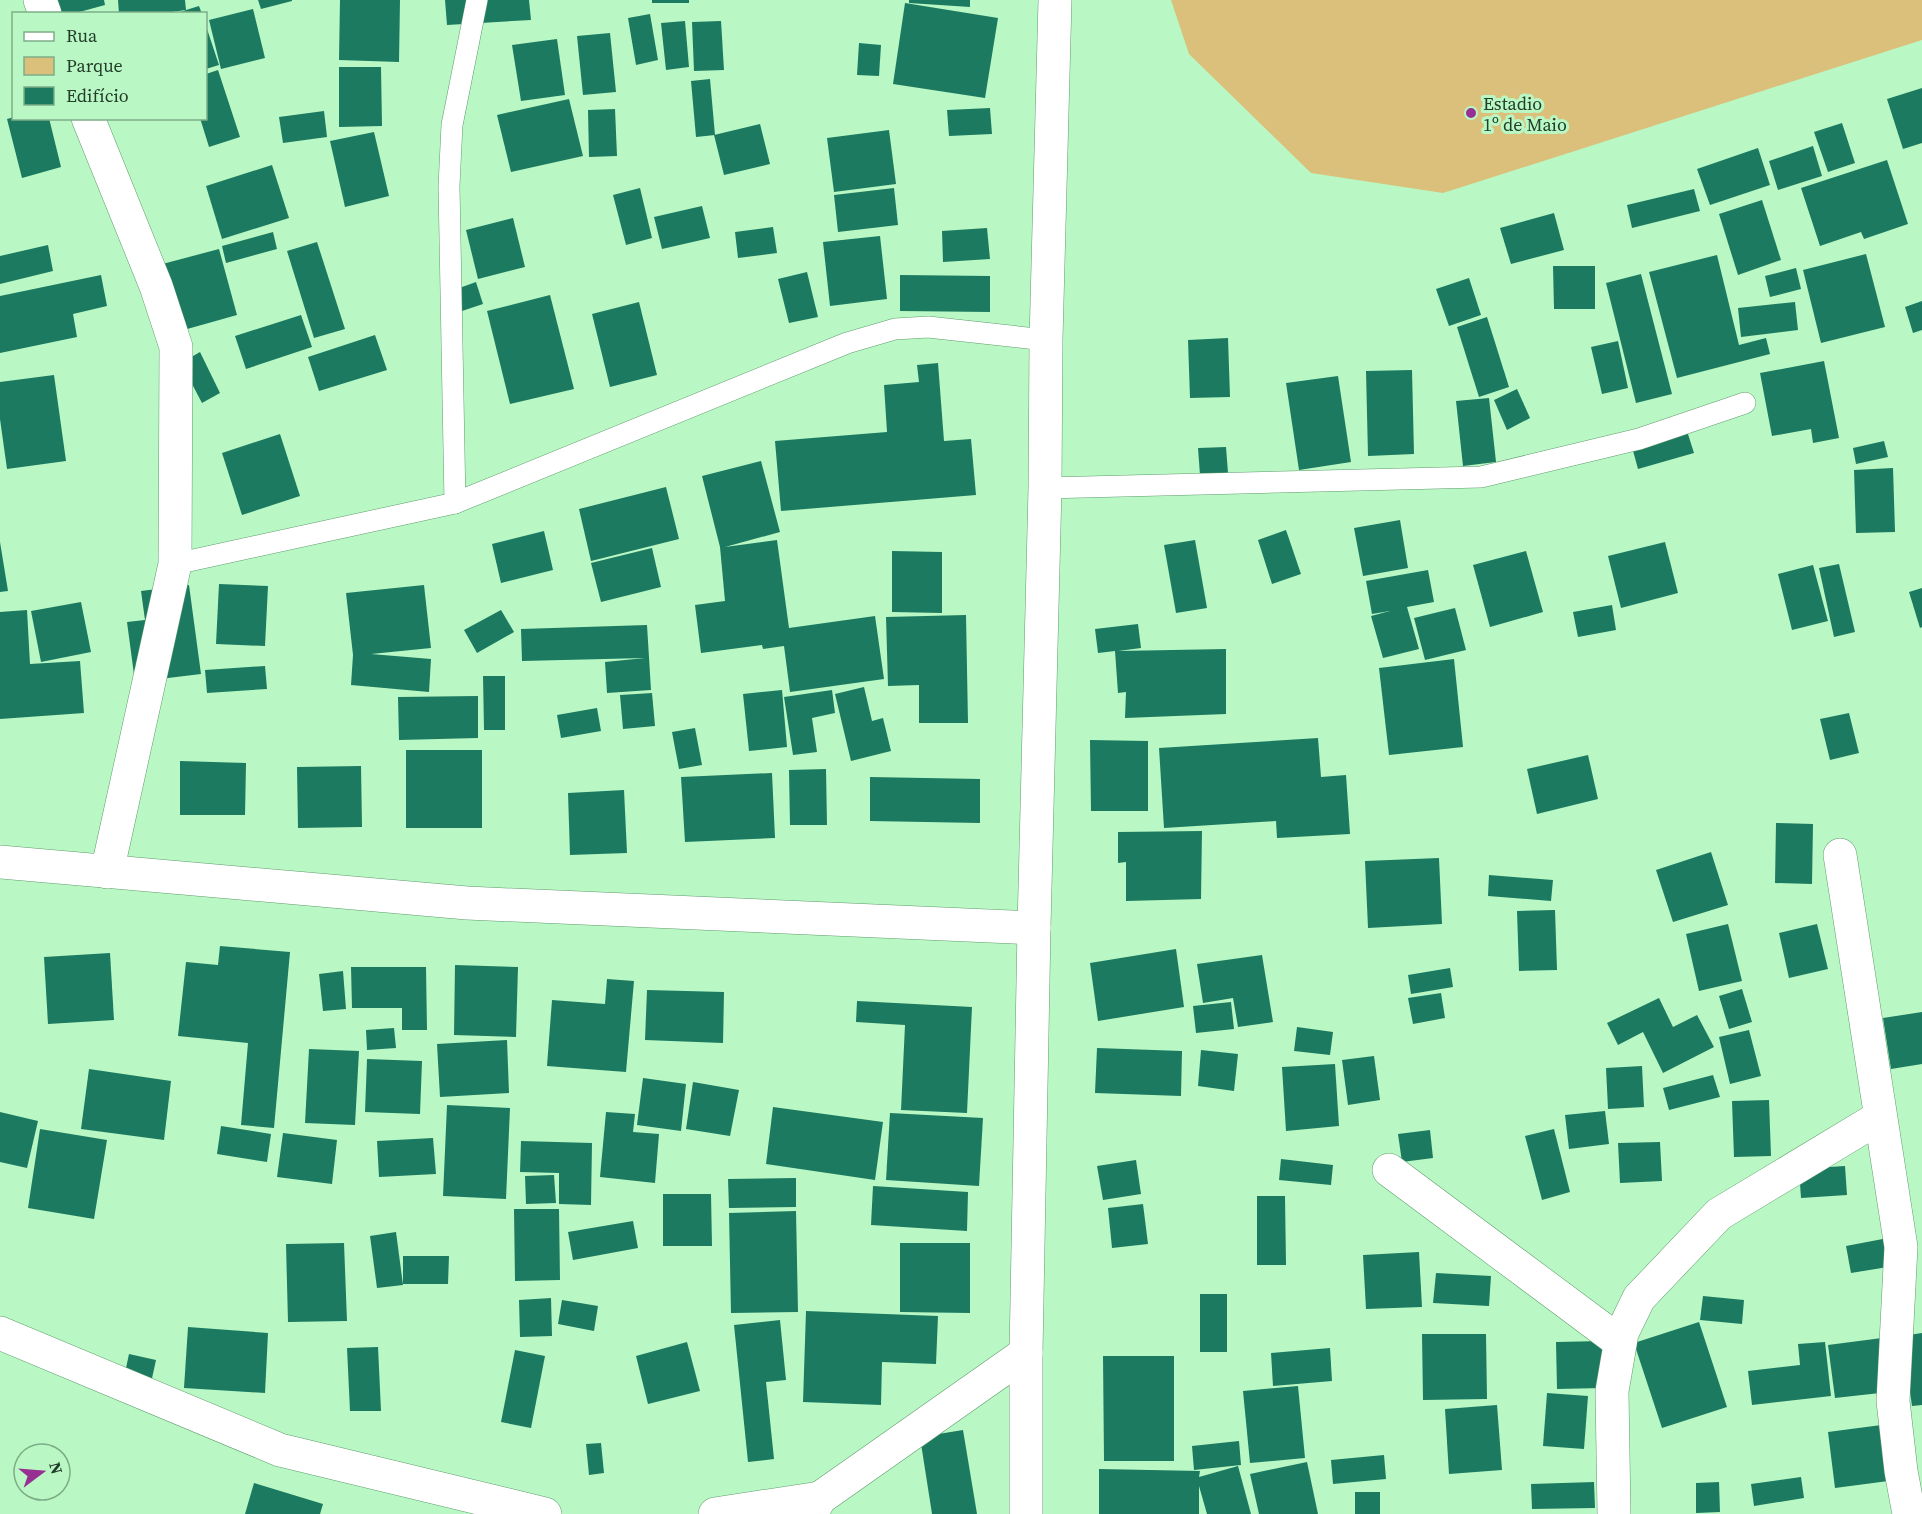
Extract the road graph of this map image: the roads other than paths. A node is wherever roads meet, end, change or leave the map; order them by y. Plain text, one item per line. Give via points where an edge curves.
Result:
1 (477, 0) edge
2 (1055, 0) edge
3 (89, 120) edge
4 (1046, 340) junction
5 (1745, 403) dead end
6 (1045, 488) junction
7 (455, 503) junction
8 (175, 564) junction
9 (1840, 855) dead end
10 (0, 862) edge
11 (107, 872) junction
12 (1034, 928) junction
13 (1880, 1117) junction
14 (1389, 1170) dead end
15 (0, 1333) edge
16 (1620, 1342) junction
17 (1026, 1353) junction
18 (816, 1506) edge
19 (545, 1514) edge
20 (715, 1514) edge
21 (1026, 1514) edge
22 (1614, 1514) edge
23 (1910, 1514) edge

1 - 7 lane via 452,124
2 - 4 street
3 - 8 street via 156,286 176,347
4 - 6 street
4 - 7 lane via 928,327 895,329 847,343
5 - 6 lane via 1639,438 1481,477
6 - 12 street
7 - 8 lane
8 - 11 street
9 - 13 street
10 - 11 street
11 - 12 street via 467,903
12 - 17 street
13 - 16 street via 1719,1214 1639,1298
13 - 23 street via 1901,1247 1893,1401
14 - 16 street
15 - 19 street via 280,1450
16 - 22 street via 1612,1391
17 - 18 street
17 - 21 street
18 - 20 street

